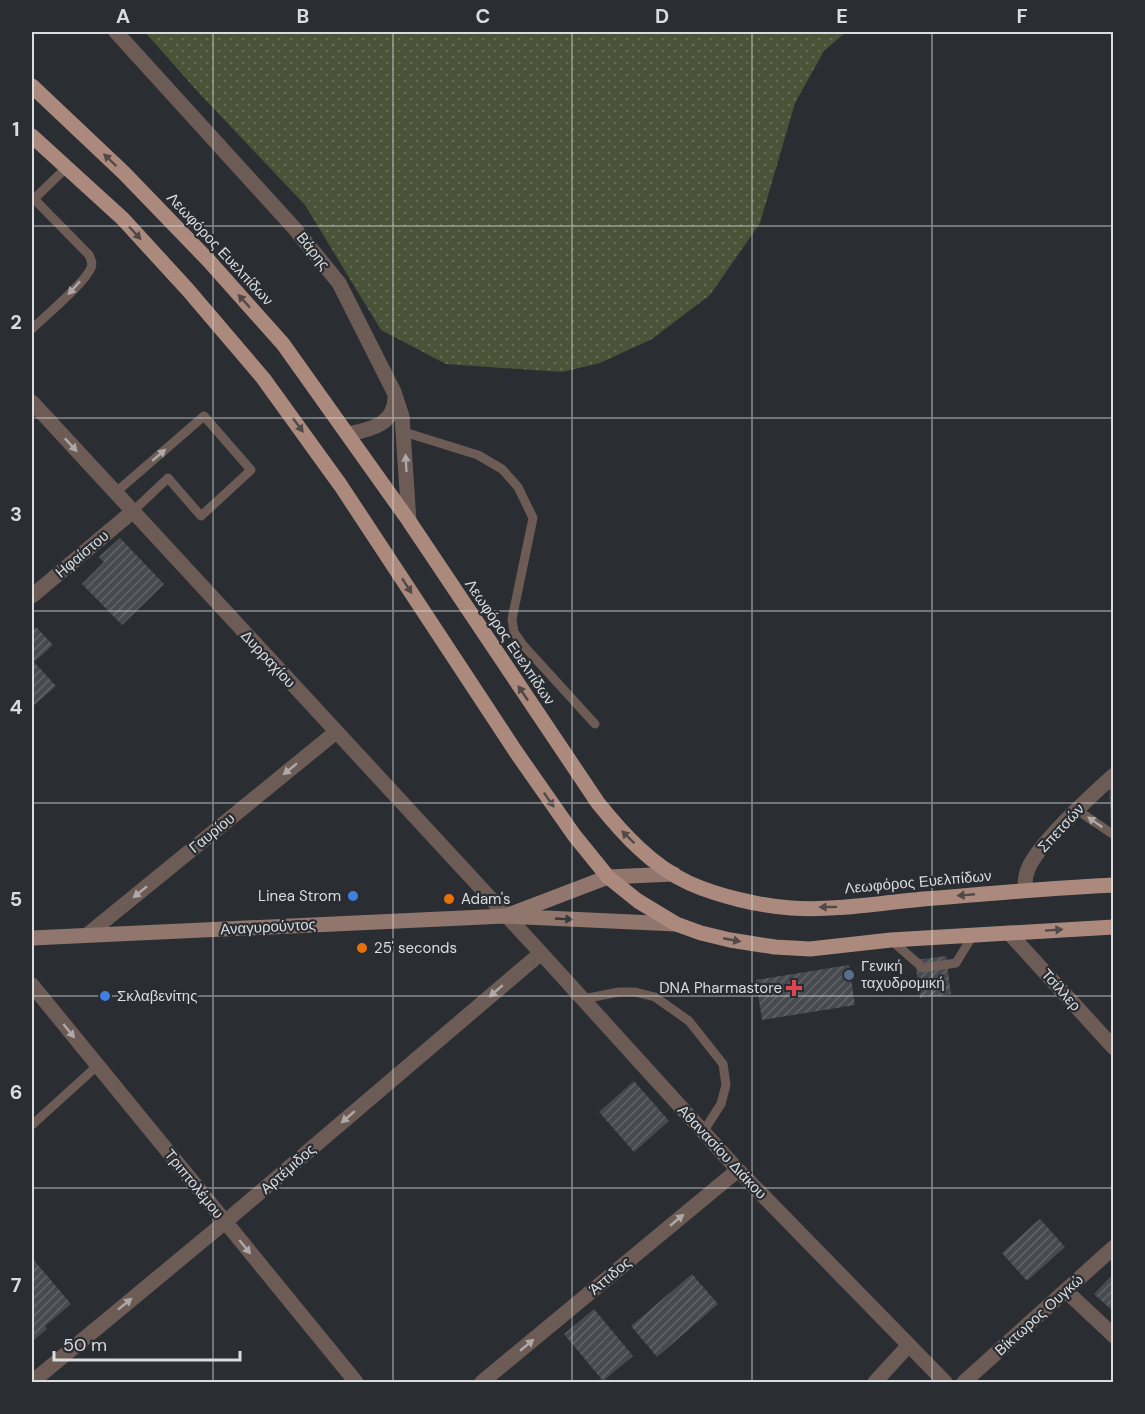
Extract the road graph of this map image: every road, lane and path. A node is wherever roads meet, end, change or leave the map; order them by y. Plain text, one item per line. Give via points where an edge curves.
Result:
1 (116, 32) edge
2 (32, 86) edge
3 (32, 136) edge
4 (67, 167) junction
5 (33, 200) edge
6 (32, 328) edge
7 (394, 392) junction
8 (32, 402) edge
9 (404, 432) junction
10 (348, 434) junction
11 (115, 493) junction
12 (132, 512) junction
13 (409, 521) junction
14 (32, 596) edge
15 (595, 724) dead end
16 (336, 732) junction
17 (1113, 775) edge
18 (1077, 810) junction
19 (1113, 835) edge
20 (674, 874) junction
21 (608, 877) junction
22 (1113, 885) edge
23 (1024, 890) junction
24 (505, 916) junction
25 (676, 924) junction
26 (1113, 927) edge
27 (1009, 933) junction
28 (87, 935) junction
29 (973, 935) junction
30 (32, 938) edge
31 (891, 940) junction
32 (541, 952) junction
33 (32, 985) edge
34 (583, 999) junction
35 (1113, 1048) edge
36 (97, 1066) junction
37 (32, 1125) edge
38 (703, 1132) junction
39 (738, 1170) junction
40 (225, 1222) junction
41 (1113, 1247) edge
42 (1066, 1291) junction
43 (1113, 1336) edge
44 (909, 1345) junction
45 (32, 1382) edge
46 (356, 1383) edge
47 (482, 1383) edge
48 (875, 1383) edge
49 (945, 1383) edge
50 (964, 1383) edge

1 - 7 street, Βάρης via 339,283
10 -> 2 main road, Λεωφόρος Ευελπίδων via 284,344 209,261
3 - 4 main road
4 - 5 lane
4 -> 21 main road via 123,219 264,378 341,486 542,789
5 -> 6 lane via 92,262 91,269 69,294
7 - 9 street, Βάρης
7 - 10 street via 395,407 388,419 373,429
8 -> 11 street, Δυρραχίου
13 -> 9 street, Βάρης
9 - 15 lane via 478,455 502,469 518,487 533,518 512,619 514,632
10 - 13 main road, Λεωφόρος Ευελπίδων
11 - 12 street, Δυρραχίου
11 -> 12 lane via 204,416 251,470 201,516 168,478
12 - 14 street, Ηφαίστου
12 - 16 street, Δυρραχίου
20 -> 13 main road, Λεωφόρος Ευελπίδων via 640,849 598,803
16 - 24 street, Δυρραχίου
16 -> 28 street, Γαυρίου
17 - 18 street, Σπετσών
19 -> 18 lane
18 - 23 street, Σπετσών via 1034,858
20 - 21 main road, Αναγυρούντος
23 -> 20 main road, Λεωφόρος Ευελπίδων via 844,907 790,908 717,894
21 - 24 main road, Αναγυρούντος
21 - 25 main road
22 - 23 main road, Λεωφόρος Ευελπίδων
24 -> 25 main road, Αναγυρούντος
24 - 28 main road, Αναγυρούντος
24 - 32 street, Αθανασίου Διάκου
25 -> 31 main road via 730,940 775,947 810,949
27 -> 26 main road
27 - 29 main road
27 - 35 street, Τσίλλερ
28 - 30 main road, Αναγυρούντος
29 - 31 main road
29 - 31 lane via 956,963 923,968
32 - 34 street, Αθανασίου Διάκου
32 -> 40 street, Αρτέμιδος
33 -> 36 street, Τριπτολέμου
34 - 38 street, Αθανασίου Διάκου
34 - 38 lane via 634,992 655,997 689,1021 723,1064 726,1085 721,1104
36 - 37 lane
36 - 40 street, Τριπτολέμου
38 - 39 street, Αθανασίου Διάκου
39 - 44 street, Αθανασίου Διάκου
47 -> 39 street, Άττιδος
45 -> 40 street, Αρτέμιδος
40 -> 46 street, Τριπτολέμου
41 - 42 street, Βίκτωρος Ουγκώ
42 - 43 street
42 - 50 street, Βίκτωρος Ουγκώ
44 - 48 street
44 - 49 street, Αθανασίου Διάκου

